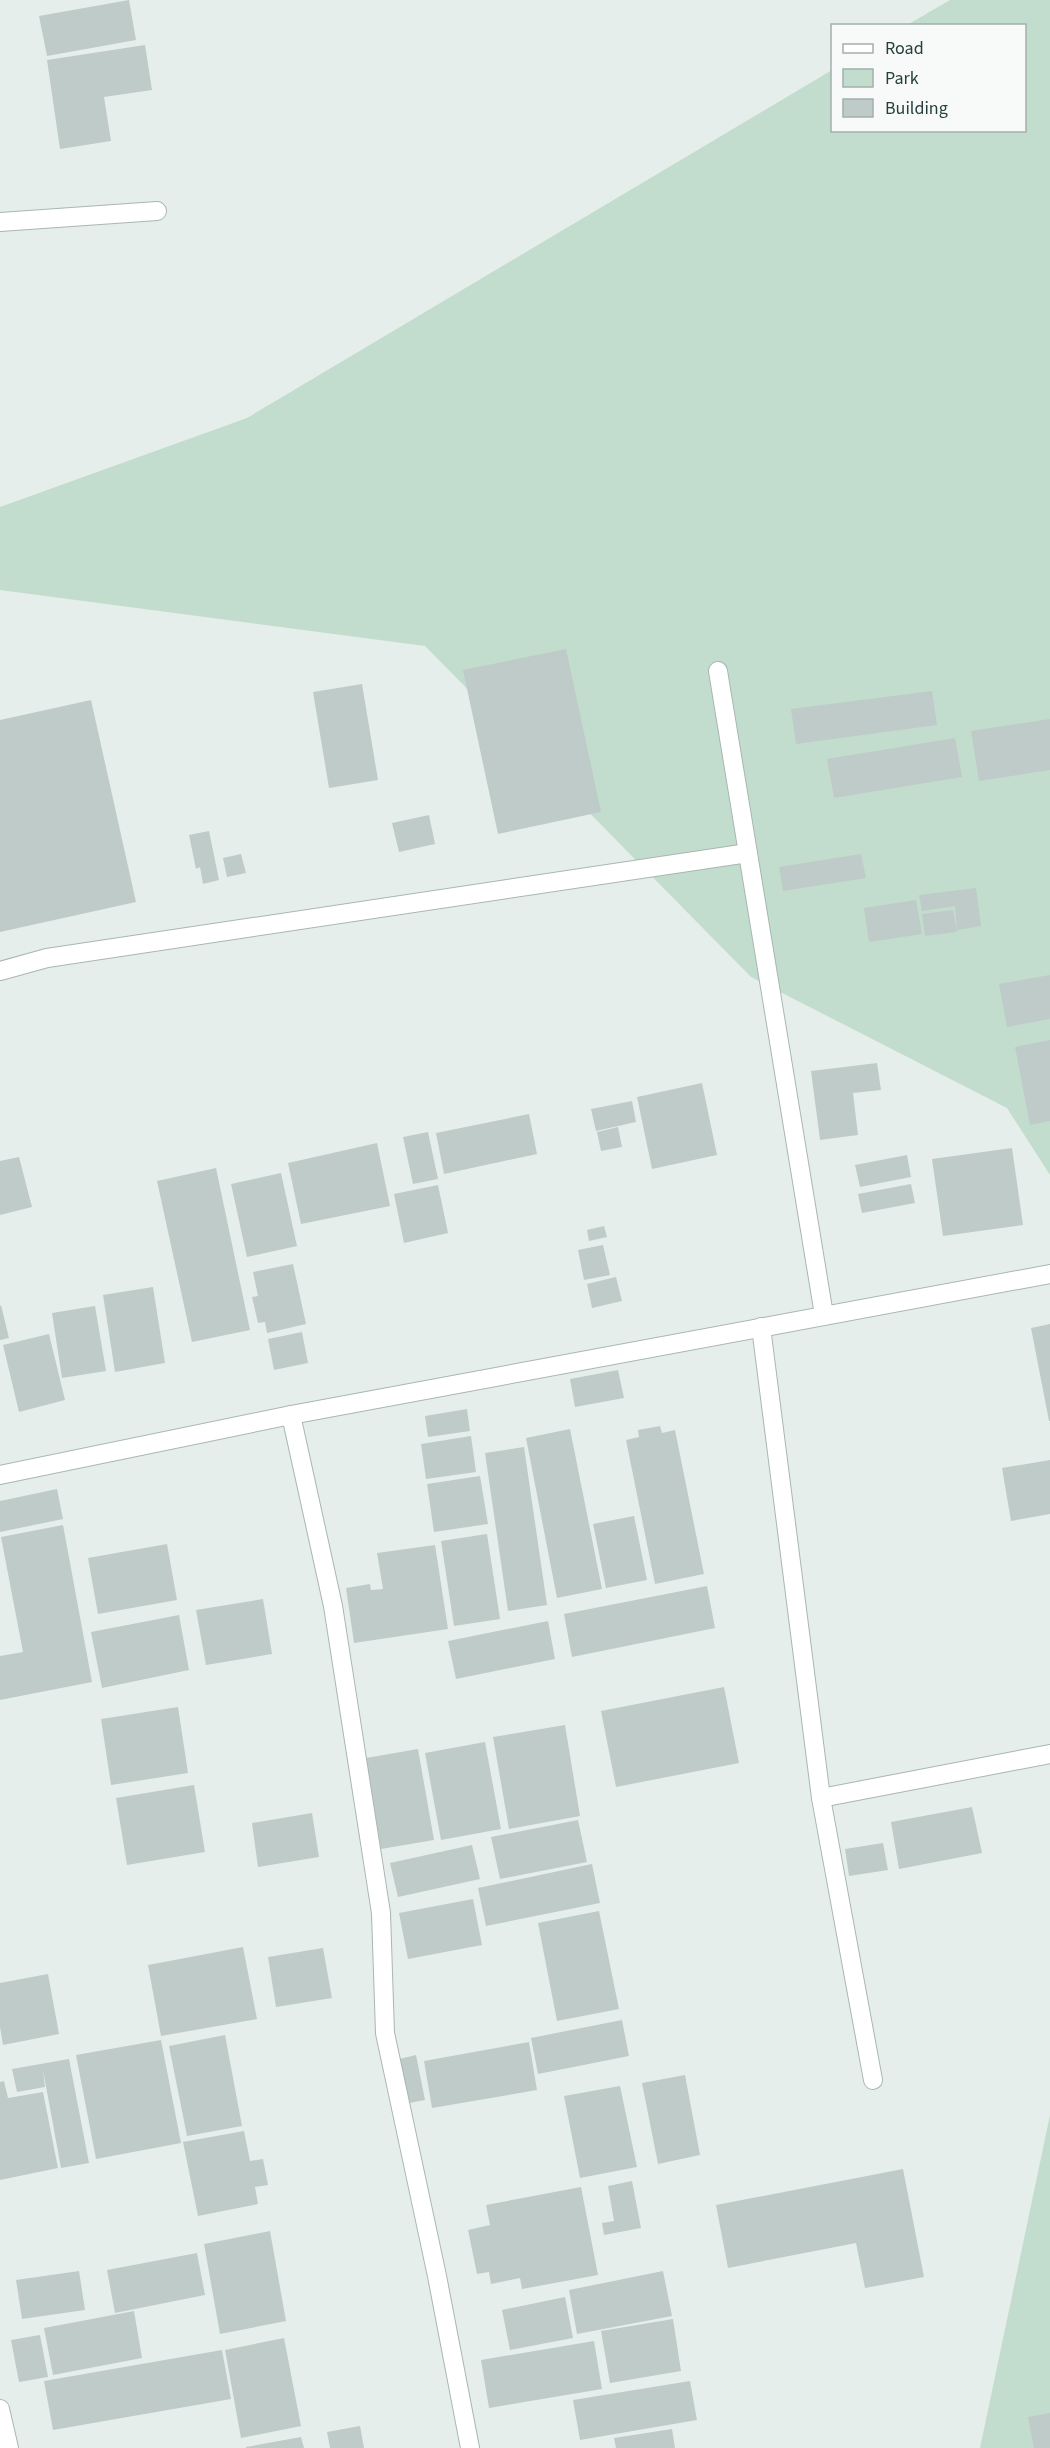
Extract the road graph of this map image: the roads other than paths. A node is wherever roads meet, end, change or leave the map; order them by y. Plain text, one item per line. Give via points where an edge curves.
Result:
1 (157, 211) dead end
2 (0, 222) edge
3 (718, 671) dead end
4 (748, 853) junction
5 (0, 971) edge
6 (1050, 1274) edge
7 (824, 1315) junction
8 (761, 1327) junction
9 (291, 1415) junction
10 (0, 1476) edge
11 (1050, 1754) edge
12 (821, 1798) junction
13 (873, 2080) dead end
14 (0, 2409) edge
15 (9, 2448) edge
16 (470, 2448) edge

1 - 2 street
3 - 4 street
4 - 5 street via 47,957
4 - 7 street
6 - 7 street
7 - 8 street
8 - 9 street
8 - 12 street
9 - 10 street
9 - 16 street via 333,1606 381,1913 385,2033
11 - 12 street
12 - 13 street
14 - 15 street

